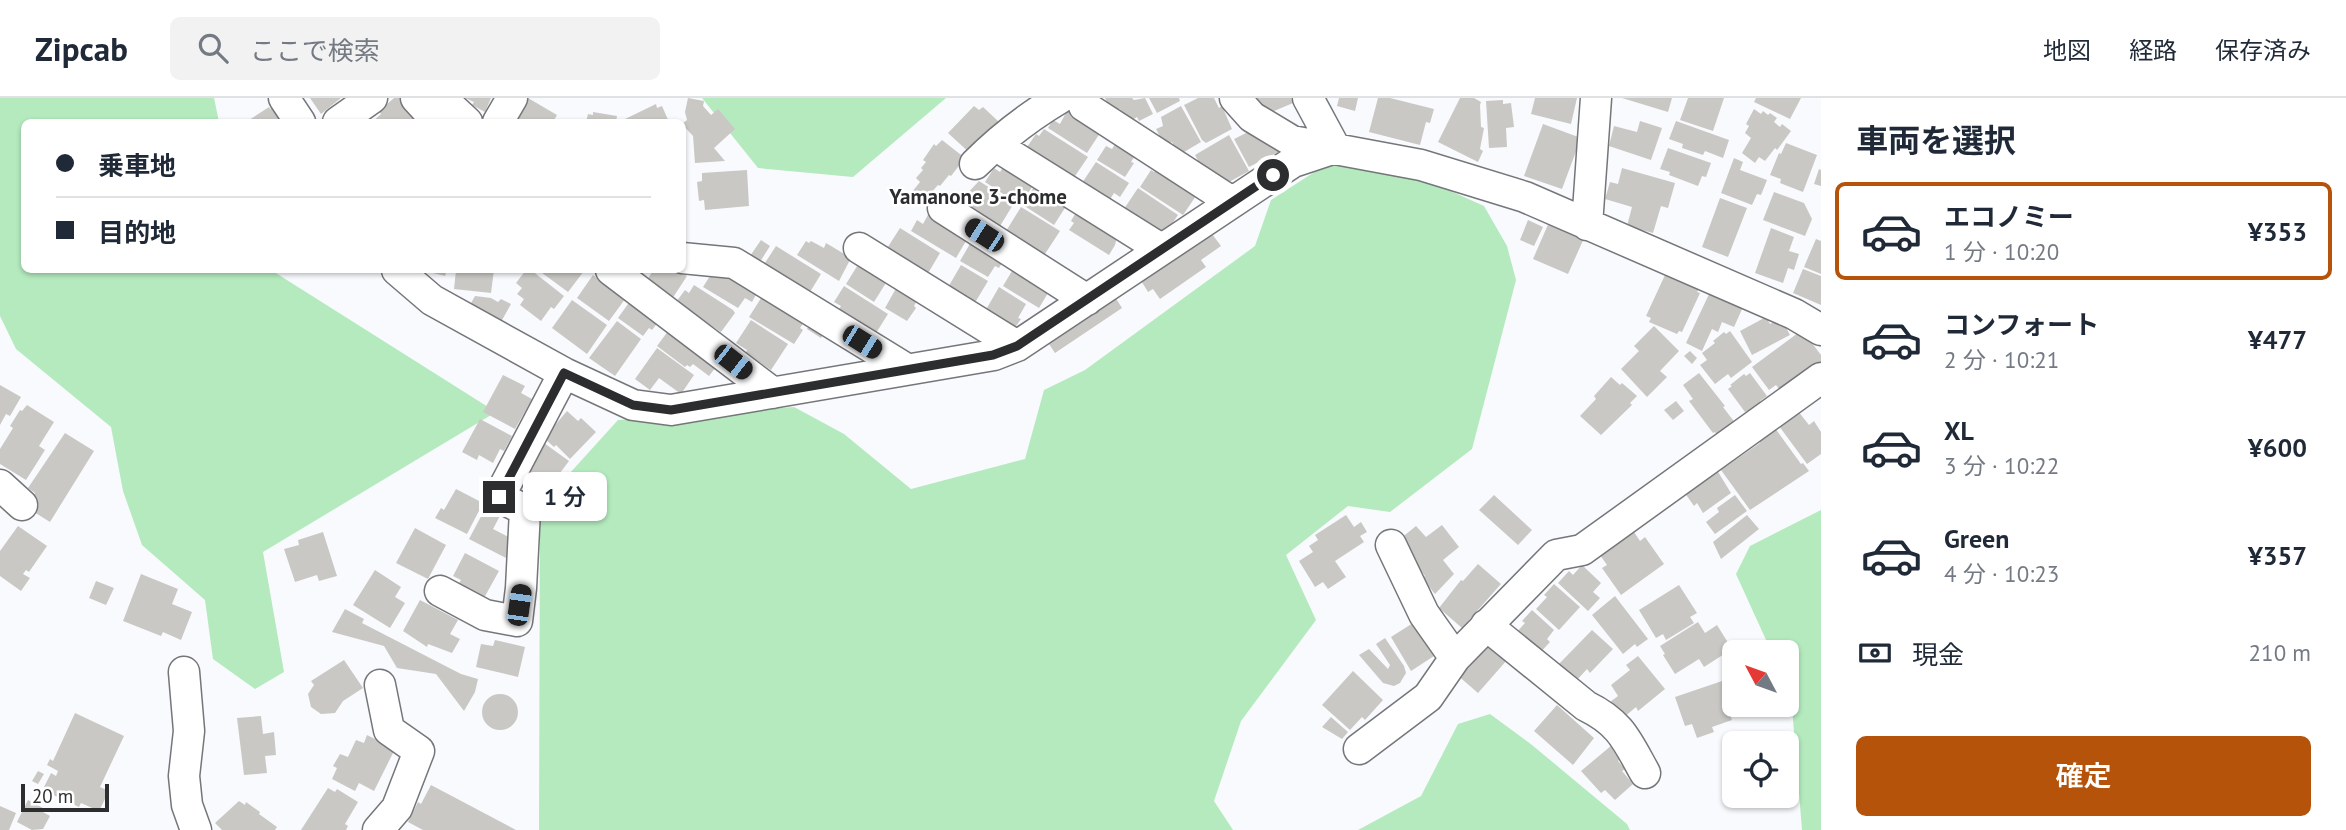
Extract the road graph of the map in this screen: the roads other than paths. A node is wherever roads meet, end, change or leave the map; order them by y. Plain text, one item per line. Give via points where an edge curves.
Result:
1 (284, 98) edge
2 (372, 98) edge
3 (416, 98) edge
4 (441, 98) edge
5 (512, 98) edge
6 (1235, 98) edge
7 (1308, 98) edge
8 (1596, 98) edge
9 (1072, 102) edge
10 (298, 119) edge
11 (342, 119) edge
12 (435, 119) edge
13 (464, 119) edge
14 (500, 119) edge
15 (1335, 148) junction
16 (1006, 152) dead end
17 (975, 164) dead end
18 (1232, 202) junction
19 (943, 208) dead end
20 (1587, 225) junction
21 (859, 248) dead end
22 (1161, 250) junction
23 (686, 258) edge
24 (400, 273) edge
25 (615, 273) edge
26 (1087, 300) junction
27 (1821, 330) edge
28 (1017, 346) junction
29 (905, 368) junction
30 (564, 373) junction
31 (1821, 378) edge
32 (773, 394) junction
33 (0, 485) edge
34 (22, 505) dead end
35 (1391, 545) dead end
36 (440, 591) dead end
37 (1486, 625) junction
38 (1455, 658) junction
39 (184, 672) dead end
40 (380, 685) dead end
41 (1359, 749) dead end
42 (1645, 773) dead end
43 (196, 830) edge
44 (378, 830) edge

1 - 10 street
2 - 11 street
3 - 12 street
4 - 13 street
5 - 14 street
6 - 15 street via 1252,117 1292,141
7 - 15 street
8 - 20 street
9 - 17 street via 1016,126
9 - 18 street
15 - 18 street via 1293,162
15 - 20 street via 1421,165 1525,197
16 - 22 street
18 - 22 street
19 - 26 street
20 - 27 street via 1794,314
21 - 28 street
22 - 26 street
23 - 29 street via 734,263
24 - 30 street via 432,300
25 - 32 street
26 - 28 street
28 - 29 street via 993,355
29 - 32 street
30 - 32 street via 633,405 671,410
30 - 36 street via 499,497 525,510 517,621 485,615
31 - 37 street via 1582,550 1556,555
33 - 34 street
35 - 38 street via 1424,614
37 - 38 street
37 - 42 street via 1586,706 1615,723
38 - 41 street via 1428,697
39 - 43 street via 189,732 184,776
40 - 44 street via 389,730 419,751 397,807

